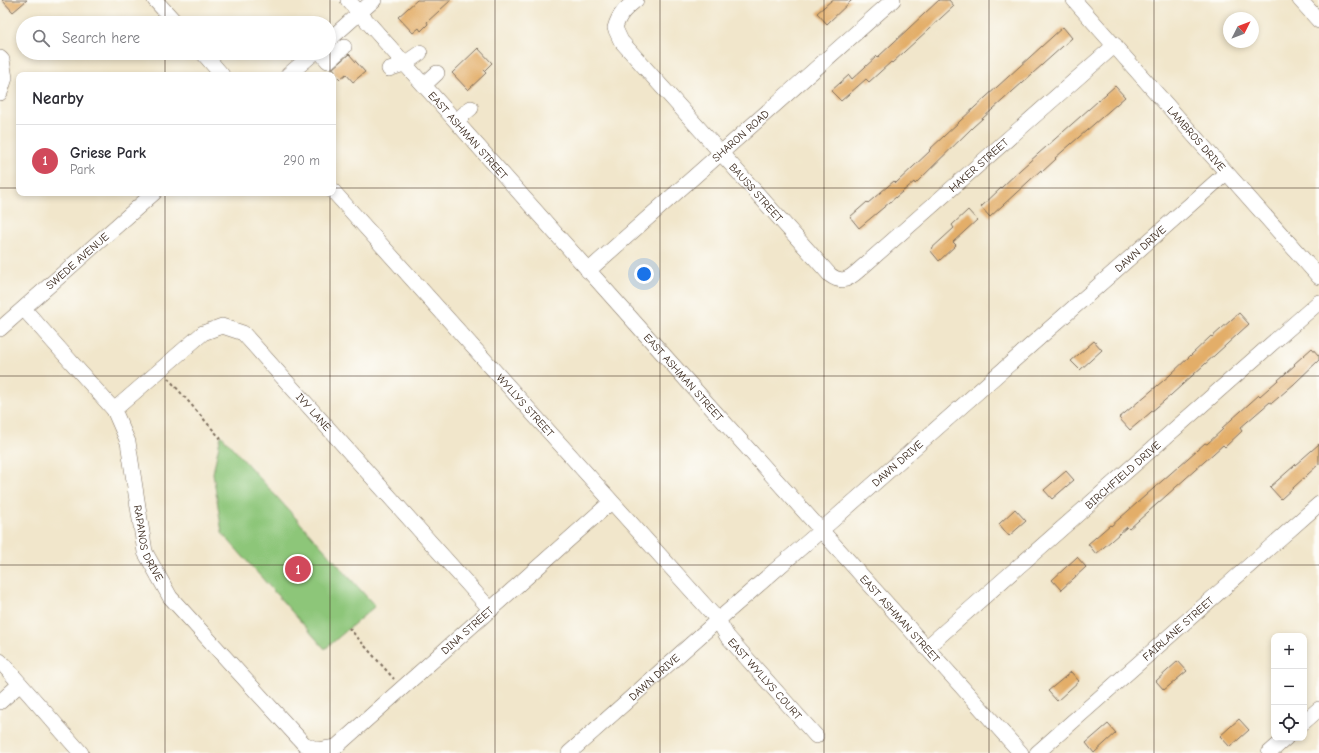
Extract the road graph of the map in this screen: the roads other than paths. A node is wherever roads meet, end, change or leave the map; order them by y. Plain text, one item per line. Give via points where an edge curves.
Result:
1 (155, 0) edge
2 (348, 0) edge
3 (374, 0) edge
4 (636, 0) edge
5 (893, 0) edge
6 (1074, 0) edge
7 (1300, 0) edge
8 (360, 13) junction
9 (170, 16) edge
10 (1319, 21) edge
11 (344, 38) junction
12 (336, 39) edge
13 (1115, 45) junction
14 (336, 50) edge
15 (420, 53) dead end
16 (0, 58) edge
17 (209, 60) edge
18 (306, 60) edge
19 (404, 64) junction
20 (389, 69) dead end
21 (219, 72) edge
22 (292, 72) edge
23 (438, 73) dead end
24 (424, 85) junction
25 (0, 93) edge
26 (471, 108) dead end
27 (456, 121) junction
28 (721, 153) junction
29 (1226, 173) junction
30 (336, 194) edge
31 (151, 196) edge
32 (588, 271) junction
33 (1319, 277) edge
34 (840, 280) joint
35 (1319, 302) edge
36 (24, 309) junction
37 (0, 329) edge
38 (114, 410) junction
39 (611, 502) junction
40 (1319, 504) edge
41 (820, 531) junction
42 (491, 610) junction
43 (718, 620) junction
44 (926, 648) junction
45 (0, 661) edge
46 (20, 684) junction
47 (0, 702) edge
48 (1319, 709) edge
49 (1307, 719) edge
50 (816, 736) dead end
51 (1283, 741) edge
52 (318, 750) joint
53 (81, 753) edge
54 (569, 753) edge
55 (1021, 753) edge
56 (1037, 753) edge
57 (1269, 753) edge

1 - 9 street
2 - 8 street, EAST ASHMAN STREET
3 - 8 street
4 - 28 street, BAUSS STREET via 618,18 615,28 621,41
5 - 28 street, SHARON ROAD
6 - 13 street, LAMBROS DRIVE
7 - 10 street
8 - 11 street
8 - 19 street, EAST ASHMAN STREET
11 - 12 street
11 - 14 street
13 - 29 street, LAMBROS DRIVE
13 - 34 street, HAKER STREET via 859,270 847,279
15 - 19 street
16 - 25 street via 5,78
17 - 21 street
18 - 22 street
19 - 20 street
19 - 24 street, EAST ASHMAN STREET
23 - 24 street
24 - 27 street, EAST ASHMAN STREET
26 - 27 street
27 - 32 street, EAST ASHMAN STREET
28 - 32 street, SHARON ROAD
28 - 34 street, BAUSS STREET via 830,275
29 - 33 street, LAMBROS DRIVE
29 - 41 street, DAWN DRIVE
30 - 39 street, WYLLYS STREET
31 - 36 street, SWEDE AVENUE
32 - 41 street, EAST ASHMAN STREET
35 - 44 street, BIRCHFIELD DRIVE
36 - 37 street, SWEDE AVENUE
36 - 38 street, RAPANOS DRIVE
38 - 42 street, IVY LANE via 203,333 222,326 243,333
38 - 52 street, RAPANOS DRIVE via 128,442 145,552 170,597 304,744
39 - 42 street, DINA STREET
39 - 43 street, WYLLYS STREET
40 - 56 street, FAIRLANE STREET
41 - 43 street, DAWN DRIVE
41 - 44 street, EAST ASHMAN STREET
42 - 52 street, DINA STREET via 336,747
43 - 50 street, EAST WYLLYS COURT via 727,636
43 - 54 street, DAWN DRIVE
44 - 55 street, EAST ASHMAN STREET
45 - 46 street
46 - 47 street
46 - 53 street
48 - 49 street
51 - 57 street

